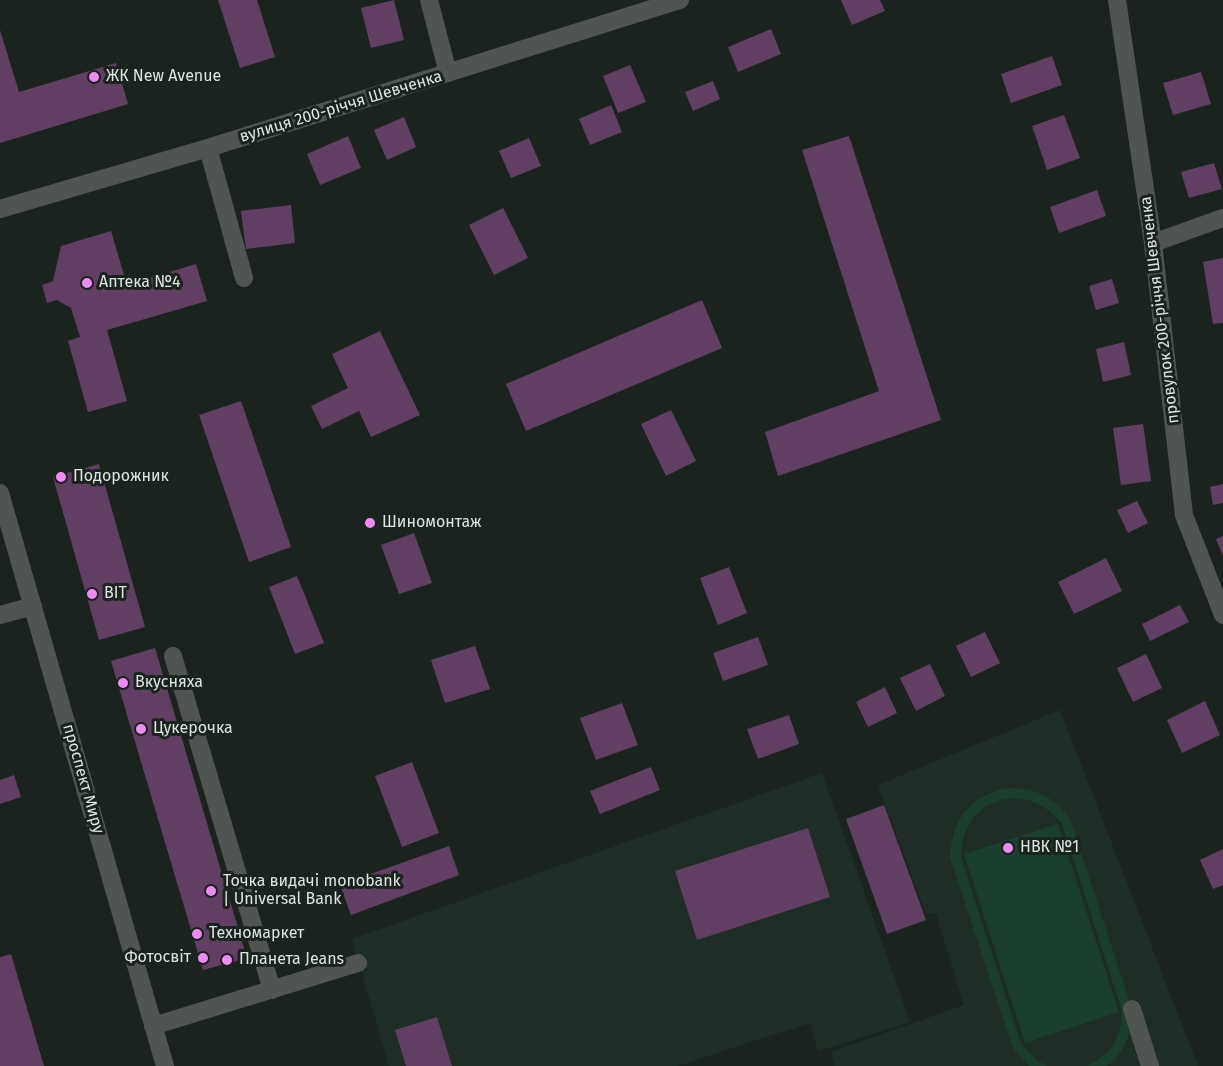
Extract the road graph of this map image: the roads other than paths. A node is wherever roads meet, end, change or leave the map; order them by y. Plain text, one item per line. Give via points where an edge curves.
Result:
1 (429, 0) edge
2 (680, 0) edge
3 (1117, 0) edge
4 (448, 73) junction
5 (208, 148) junction
6 (0, 209) edge
7 (1223, 218) edge
8 (1154, 243) junction
9 (244, 278) dead end
10 (0, 493) edge
11 (33, 606) junction
12 (0, 615) edge
13 (1223, 615) edge
14 (173, 656) dead end
15 (358, 963) dead end
16 (272, 990) junction
17 (1132, 1009) dead end
18 (153, 1026) junction
19 (165, 1066) edge
20 (1150, 1066) edge

1 - 4 street
2 - 4 street, вулиця 200-річчя Шевченка
3 - 8 street, провулок 200-річчя Шевченка
4 - 5 street, вулиця 200-річчя Шевченка
5 - 6 street, вулиця 200-річчя Шевченка
5 - 9 street
7 - 8 street
8 - 13 street, провулок 200-річчя Шевченка via 1184,515
10 - 11 street, проспект Миру
11 - 12 street
11 - 18 street, проспект Миру
14 - 16 street
15 - 16 street
16 - 18 street
17 - 20 street
18 - 19 street, проспект Миру

